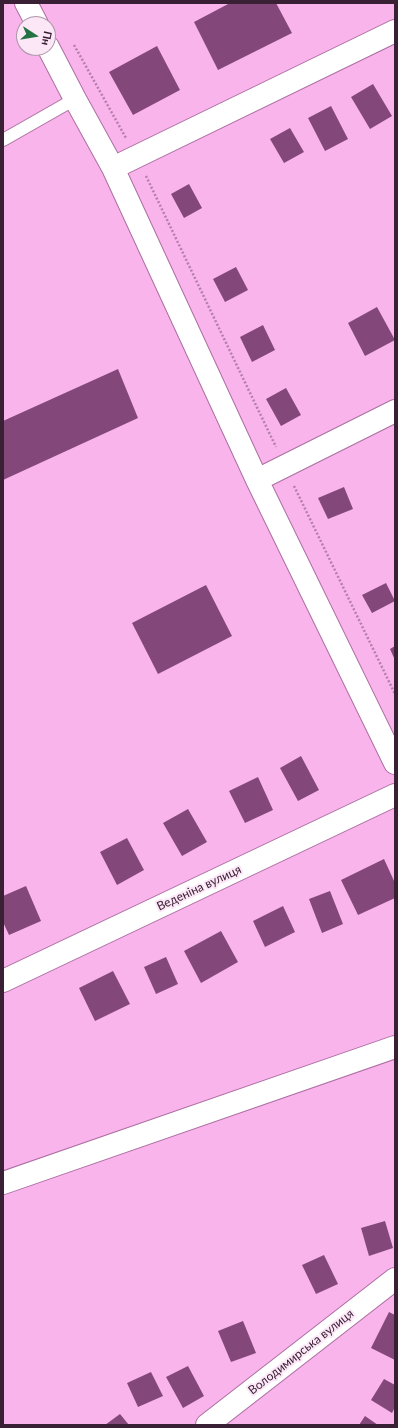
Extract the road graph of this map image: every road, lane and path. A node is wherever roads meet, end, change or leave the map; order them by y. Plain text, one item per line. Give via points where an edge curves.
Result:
1 (26, 3) edge
2 (33, 16) edge
3 (395, 31) edge
4 (74, 45) dead end
5 (53, 56) edge
6 (74, 99) junction
7 (3, 140) edge
8 (137, 157) junction
9 (113, 168) junction
10 (395, 411) edge
11 (285, 466) junction
12 (258, 480) junction
13 (395, 694) edge
14 (395, 763) edge
15 (395, 795) edge
16 (3, 981) edge
17 (395, 1047) edge
18 (3, 1183) edge
19 (395, 1279) edge
20 (207, 1425) edge

1 - 2 street
3 - 8 street
4 - 8 path
5 - 6 street
6 - 7 lane
6 - 9 street
8 - 9 street
8 - 11 path
9 - 12 street
10 - 11 street
11 - 12 street
11 - 13 path
12 - 14 street
15 - 16 street, Веденіна вулиця
17 - 18 street
19 - 20 street, Володимирська вулиця

